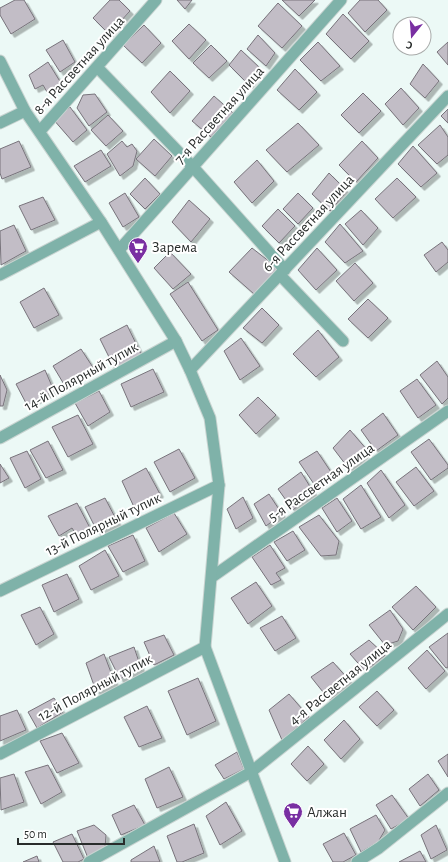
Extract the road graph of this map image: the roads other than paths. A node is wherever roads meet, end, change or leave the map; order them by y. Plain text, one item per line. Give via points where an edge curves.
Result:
1 (156, 0) edge
2 (341, 0) edge
3 (0, 61) edge
4 (97, 67) junction
5 (448, 96) edge
6 (25, 110) junction
7 (0, 123) edge
8 (40, 131) junction
9 (193, 167) junction
10 (101, 222) junction
11 (119, 250) junction
12 (282, 272) junction
13 (0, 275) edge
14 (176, 341) junction
15 (343, 341) dead end
16 (190, 370) junction
17 (448, 411) edge
18 (0, 438) edge
19 (219, 485) junction
20 (212, 577) junction
21 (0, 590) edge
22 (448, 614) edge
23 (205, 647) junction
24 (0, 754) edge
25 (251, 772) junction
26 (448, 793) edge
27 (89, 862) edge
28 (285, 862) edge
29 (357, 862) edge

1 - 4 street, 8-я Рассветная улица
2 - 9 street, 7-я Рассветная улица
3 - 6 street
4 - 8 street, 8-я Рассветная улица
4 - 9 street
5 - 12 street, 6-я Рассветная улица
6 - 7 street
6 - 8 street
8 - 10 street
9 - 11 street, 7-я Рассветная улица
9 - 12 street
10 - 11 street
10 - 13 street
11 - 14 street
12 - 15 street
12 - 16 street, 6-я Рассветная улица
14 - 16 street
14 - 18 street, 14-й Полярный тупик
16 - 19 street via 210,418
17 - 20 street, 5-я Рассветная улица
19 - 20 street
19 - 21 street, 13-й Полярный тупик
20 - 23 street
22 - 25 street, 4-я Рассветная улица
23 - 24 street, 12-й Полярный тупик
23 - 25 street
25 - 27 street, 4-я Рассветная улица
25 - 28 street
26 - 29 street via 379,848

